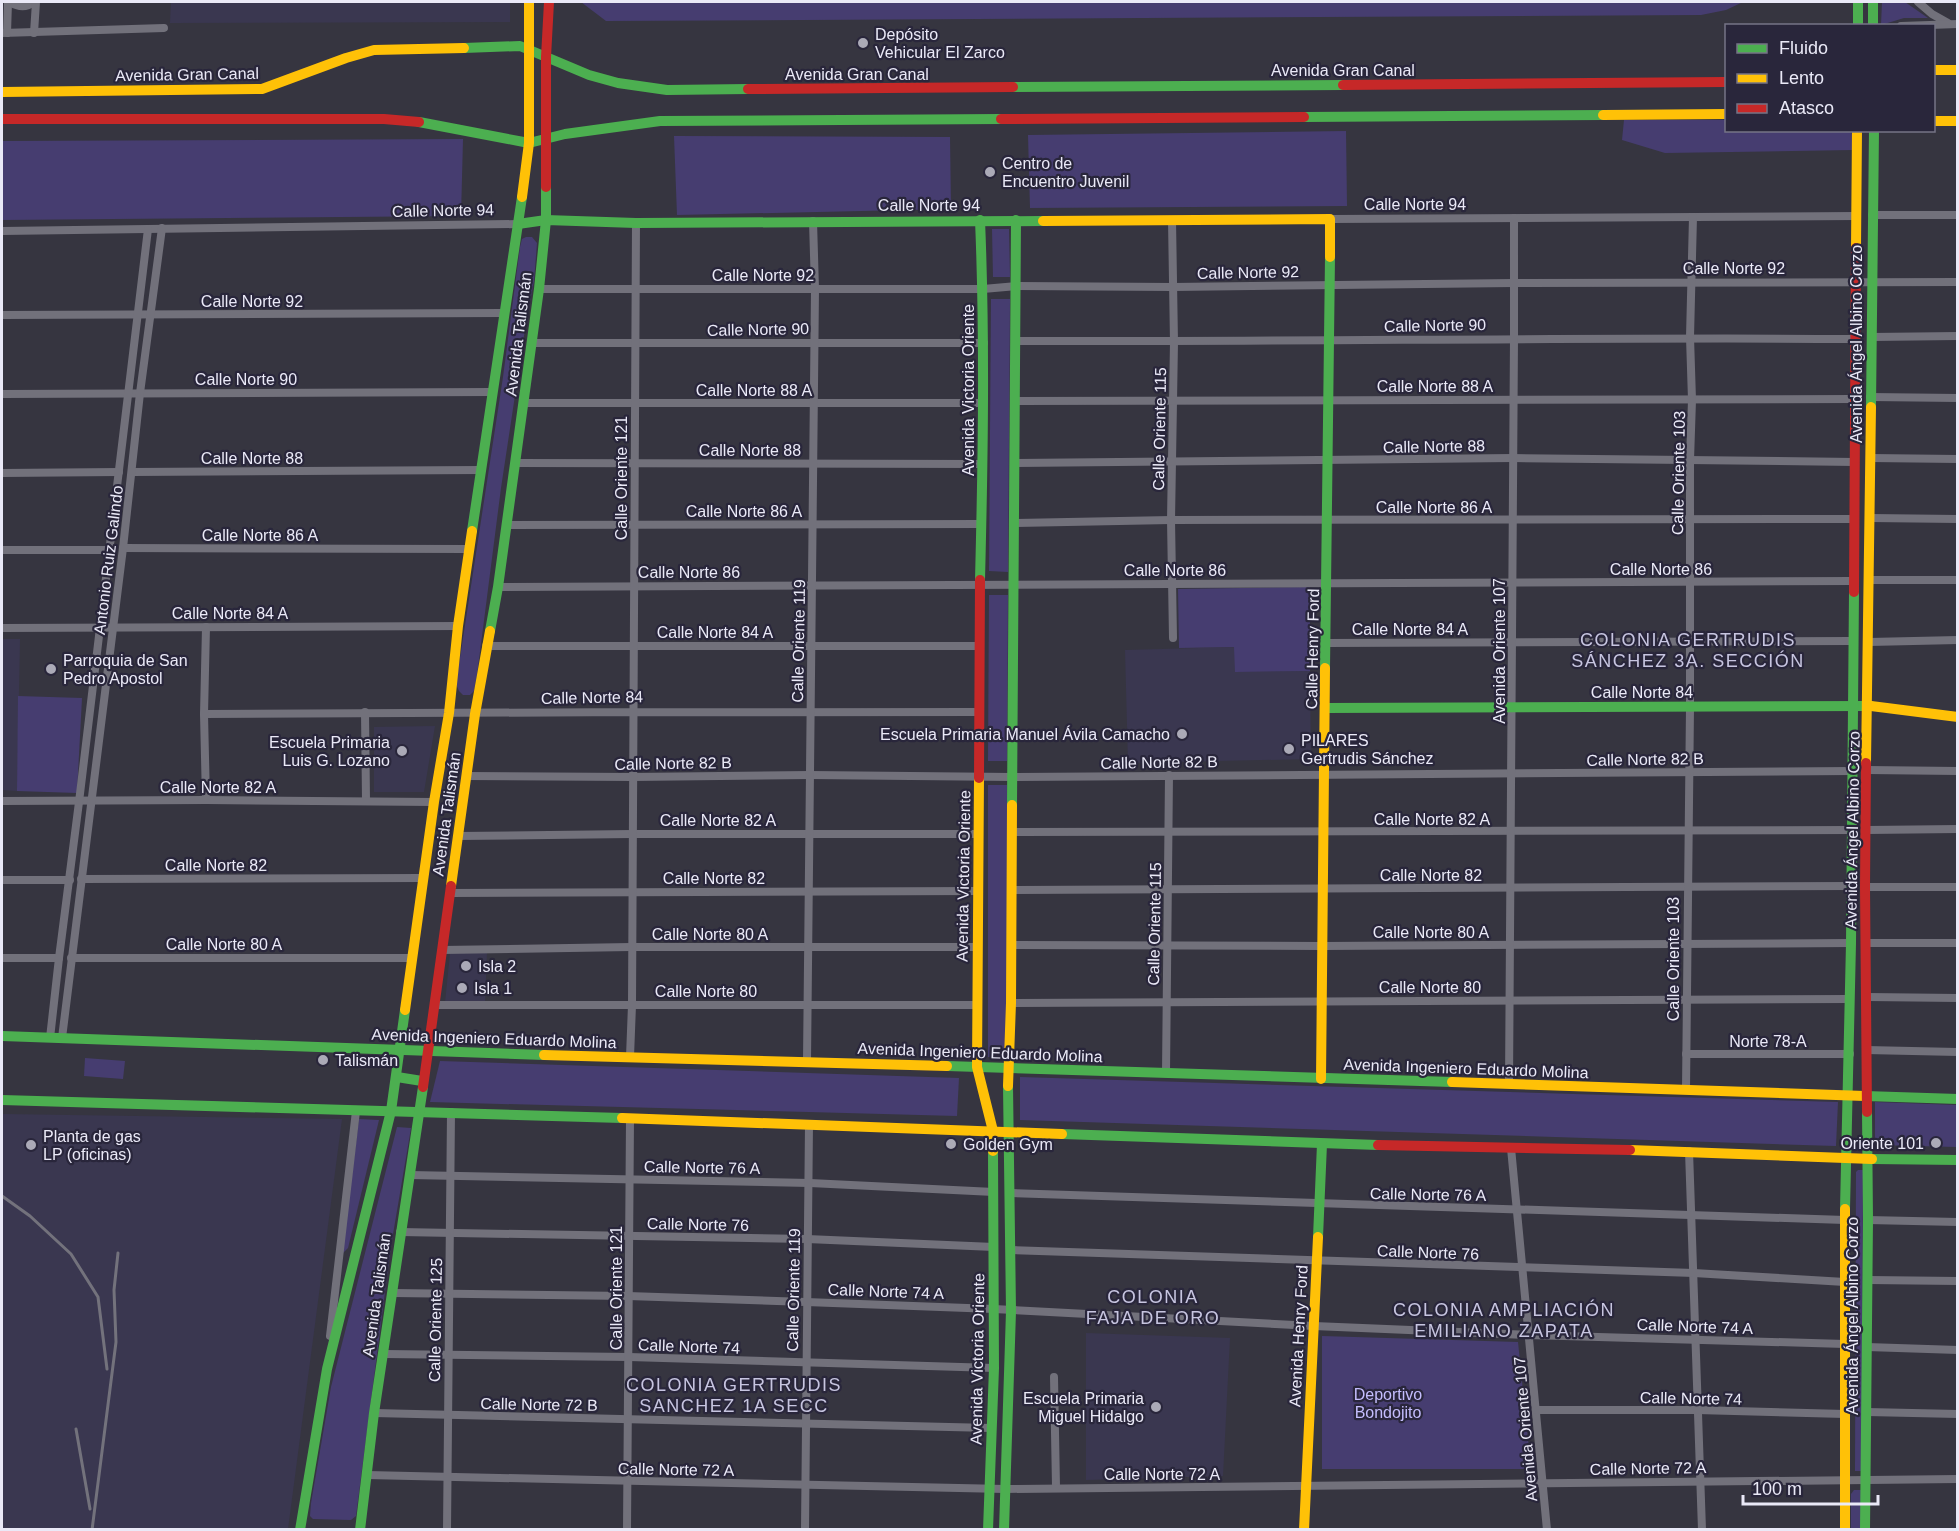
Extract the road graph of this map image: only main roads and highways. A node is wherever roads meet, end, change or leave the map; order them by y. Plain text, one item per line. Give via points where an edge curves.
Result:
1 (529, 2) edge
2 (549, 2) edge
3 (1858, 2) edge
4 (1873, 2) edge
5 (1858, 24) edge
6 (1873, 24) edge
7 (529, 50) junction
8 (546, 57) junction
9 (1935, 70) edge
10 (1958, 70) edge
11 (1725, 82) edge
12 (2, 92) edge
13 (1725, 114) edge
14 (2, 119) edge
15 (1935, 121) edge
16 (1958, 121) edge
17 (1857, 132) edge
18 (1874, 132) edge
19 (546, 138) junction
20 (529, 143) junction
21 (1330, 219) joint
22 (546, 220) junction
23 (980, 220) junction
24 (1016, 220) junction
25 (518, 224) junction
26 (1852, 706) junction
27 (1869, 706) junction
28 (1326, 708) junction
29 (1958, 717) edge
30 (2, 1036) edge
31 (400, 1050) junction
32 (428, 1052) junction
33 (977, 1067) junction
34 (1008, 1068) junction
35 (397, 1077) junction
36 (1321, 1079) junction
37 (422, 1081) junction
38 (1849, 1095) junction
39 (1866, 1095) junction
40 (1958, 1099) edge
41 (2, 1100) edge
42 (391, 1111) junction
43 (419, 1111) junction
44 (993, 1131) junction
45 (1009, 1131) junction
46 (1322, 1144) junction
47 (1847, 1158) junction
48 (1866, 1159) junction
49 (1958, 1161) edge
50 (300, 1530) edge
51 (360, 1530) edge
52 (988, 1530) edge
53 (1004, 1530) edge
54 (1304, 1530) edge
55 (1845, 1530) edge
56 (1865, 1530) edge

1 - 7 main road, Avenida Talismán
2 - 8 main road, Avenida Talismán
3 - 5 main road
4 - 6 main road
7 - 8 main road, Avenida Gran Canal
7 - 12 main road, Avenida Gran Canal via 520,46 374,50 262,89
7 - 20 main road, Avenida Talismán
8 - 11 main road, Avenida Gran Canal via 618,83 667,90
8 - 19 main road, Avenida Talismán
9 - 10 main road
13 - 19 main road via 660,121
14 - 20 main road via 384,119
15 - 16 main road
17 - 26 main road, Avenida Ángel Albino Corzo
18 - 27 main road, Avenida Ángel Albino Corzo
19 - 20 main road
19 - 22 main road, Avenida Talismán
20 - 25 main road, Avenida Talismán
21 - 24 main road, Calle Norte 94
21 - 28 main road, Calle Henry Ford
22 - 23 main road, Calle Norte 94
22 - 25 main road, Calle Norte 94
22 - 32 main road, Avenida Talismán via 525,403 475,714
23 - 24 main road, Calle Norte 94
23 - 33 main road, Avenida Victoria Oriente via 984,464
24 - 34 main road, Avenida Victoria Oriente
25 - 31 main road, Avenida Talismán
26 - 27 main road, Calle Norte 84
26 - 28 main road, Calle Norte 84
26 - 38 main road, Avenida Ángel Albino Corzo
27 - 29 main road, Calle Norte 84
27 - 39 main road, Avenida Ángel Albino Corzo
28 - 36 main road, Calle Henry Ford
30 - 31 main road, Avenida Ingeniero Eduardo Molina
31 - 32 main road, Avenida Ingeniero Eduardo Molina
31 - 35 main road, Avenida Talismán
32 - 33 main road, Avenida Ingeniero Eduardo Molina
32 - 37 main road, Avenida Talismán
33 - 34 main road, Avenida Ingeniero Eduardo Molina
33 - 44 main road, Avenida Victoria Oriente
34 - 36 main road, Avenida Ingeniero Eduardo Molina
34 - 45 main road, Avenida Victoria Oriente
35 - 37 main road
35 - 42 main road, Avenida Talismán
36 - 38 main road, Avenida Ingeniero Eduardo Molina
37 - 43 main road, Avenida Talismán
38 - 39 main road, Avenida Ingeniero Eduardo Molina
38 - 47 main road, Avenida Ángel Albino Corzo
39 - 40 main road, Avenida Ingeniero Eduardo Molina
39 - 48 main road, Avenida Ángel Albino Corzo
41 - 42 main road
42 - 43 main road
42 - 50 main road, Avenida Talismán via 327,1369
43 - 44 main road
43 - 51 main road, Avenida Talismán
44 - 45 main road
44 - 52 main road, Avenida Victoria Oriente via 994,1368
45 - 46 main road
45 - 53 main road, Avenida Victoria Oriente via 1011,1311
46 - 47 main road
46 - 54 main road, Avenida Henry Ford
47 - 48 main road
47 - 55 main road, Avenida Ángel Albino Corzo
48 - 49 main road
48 - 56 main road, Avenida Ángel Albino Corzo

